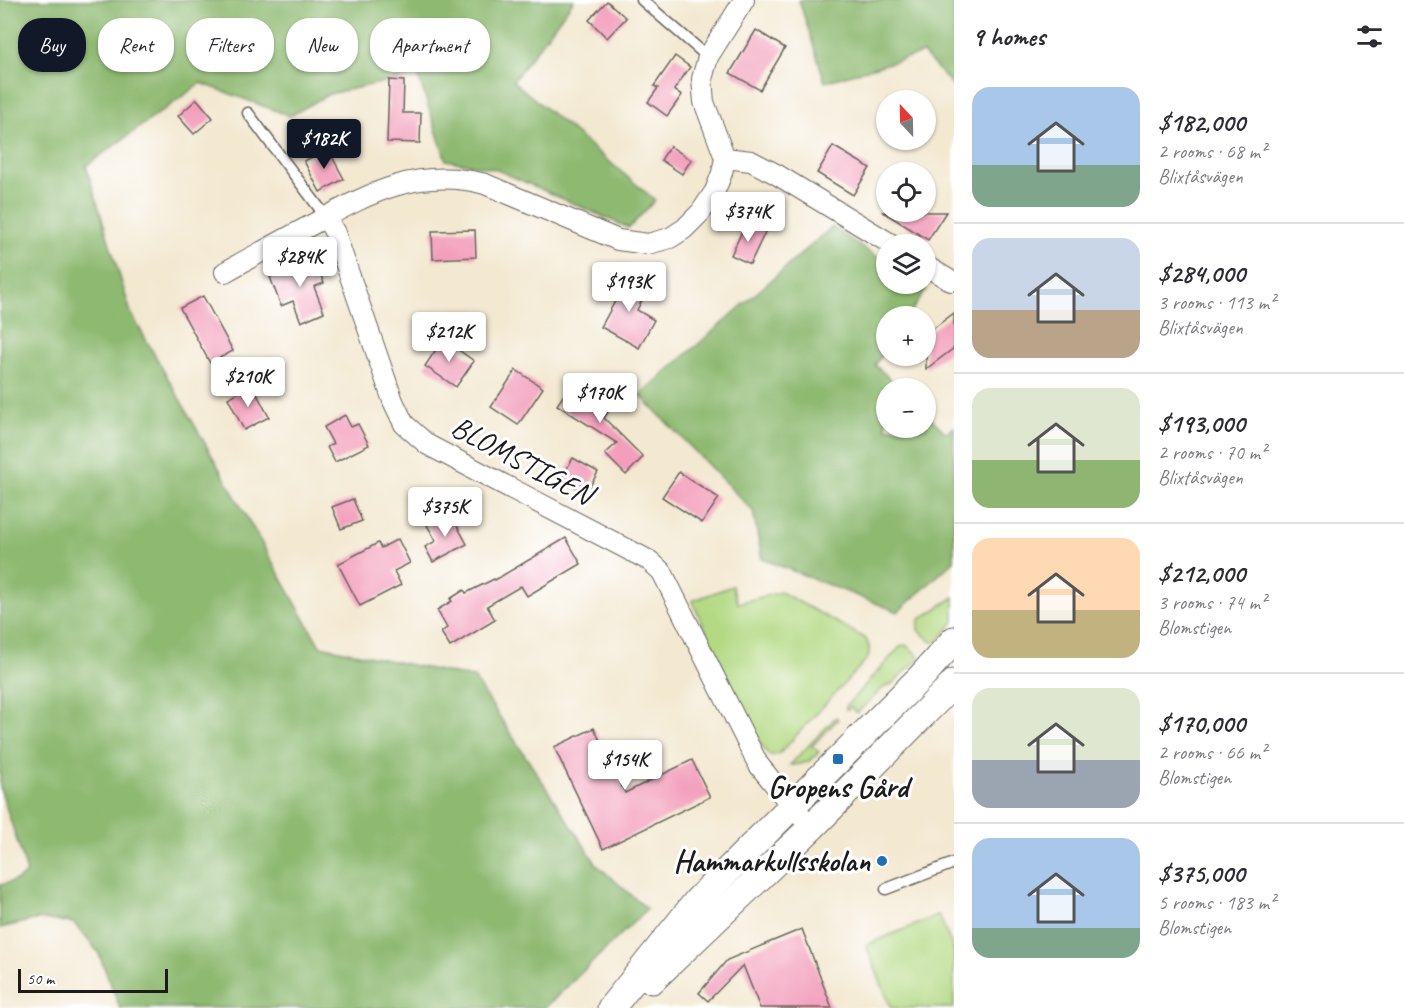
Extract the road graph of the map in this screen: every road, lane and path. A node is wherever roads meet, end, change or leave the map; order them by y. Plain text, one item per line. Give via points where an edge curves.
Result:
1 (642, 0) edge
2 (744, 0) edge
3 (708, 57) junction
4 (248, 113) dead end
5 (725, 158) junction
6 (326, 217) junction
7 (876, 235) edge
8 (225, 272) dead end
9 (936, 272) edge
10 (951, 281) dead end
11 (954, 640) edge
12 (954, 683) edge
13 (791, 805) junction
14 (812, 827) junction
15 (954, 863) edge
16 (886, 889) dead end
17 (610, 1008) edge
18 (623, 1008) edge

1 - 3 lane
2 - 3 street
3 - 5 street via 702,89
4 - 6 lane, BLOMSTIGEN
5 - 6 street via 715,191 701,212 677,234 648,244 618,240 463,178 416,180 374,192
5 - 7 street via 751,161
6 - 8 street
6 - 13 street, BLOMSTIGEN via 404,424 428,445 650,561 662,572 747,745
9 - 10 street
11 - 13 street
12 - 14 street
13 - 14 street, BLOMSTIGEN
13 - 17 street via 698,900
14 - 18 street
15 - 16 lane

